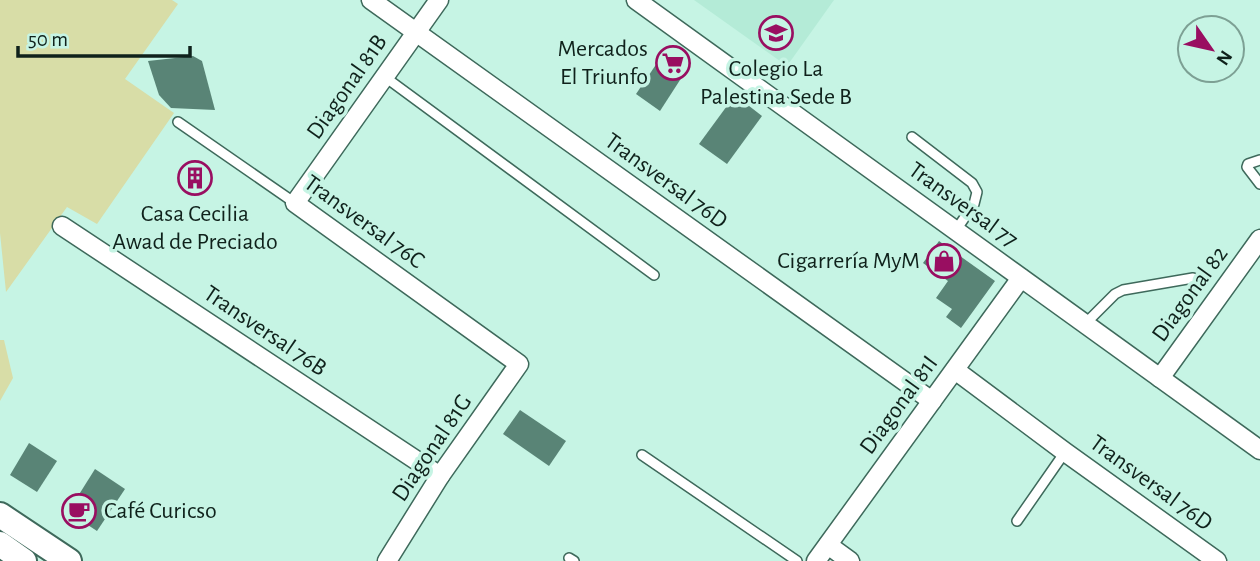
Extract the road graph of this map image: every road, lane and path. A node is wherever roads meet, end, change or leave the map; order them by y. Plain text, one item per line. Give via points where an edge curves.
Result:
1 (371, 0) edge
2 (439, 0) edge
3 (636, 0) edge
4 (416, 32) junction
5 (384, 77) junction
6 (177, 122) dead end
7 (912, 137) dead end
8 (1260, 160) edge
9 (1260, 184) edge
10 (295, 202) junction
11 (62, 226) dead end
12 (956, 230) junction
13 (1260, 239) edge
14 (654, 275) dead end
15 (1021, 278) junction
16 (1193, 278) dead end
17 (1085, 324) junction
18 (519, 364) joint
19 (955, 370) junction
20 (1160, 378) junction
21 (932, 401) junction
22 (1260, 450) edge
23 (1065, 452) junction
24 (642, 454) dead end
25 (440, 476) junction
26 (0, 515) edge
27 (1017, 521) dead end
28 (0, 544) edge
29 (828, 545) junction
30 (24, 561) edge
31 (69, 561) edge
32 (387, 561) edge
33 (797, 561) edge
34 (816, 561) edge
35 (850, 561) edge
36 (1217, 561) edge

1 - 4 street, Transversal 76D
2 - 4 street, Diagonal 81B
3 - 12 street, Transversal 77
4 - 5 street, Diagonal 81B
4 - 21 street, Transversal 76D
5 - 10 street, Diagonal 81B
5 - 14 lane
6 - 10 lane, Transversal 76C
7 - 12 lane via 972,183 977,192
8 - 9 lane via 1247,167
10 - 18 street, Transversal 76C
11 - 25 street, Transversal 76B
12 - 15 street, Transversal 77
13 - 20 street, Diagonal 82
15 - 17 street, Transversal 77
15 - 19 street, Diagonal 81I
16 - 17 lane via 1115,293
17 - 20 street, Transversal 77
18 - 25 street, Diagonal 81G
19 - 21 street, Diagonal 81I
19 - 23 street, Transversal 76D
20 - 22 street, Transversal 77
21 - 29 street, Diagonal 81I
23 - 27 lane
23 - 36 street, Transversal 76D
24 - 33 lane
25 - 32 street, Diagonal 81G
26 - 31 main road
28 - 30 main road
29 - 34 street, Diagonal 81I
29 - 35 street

